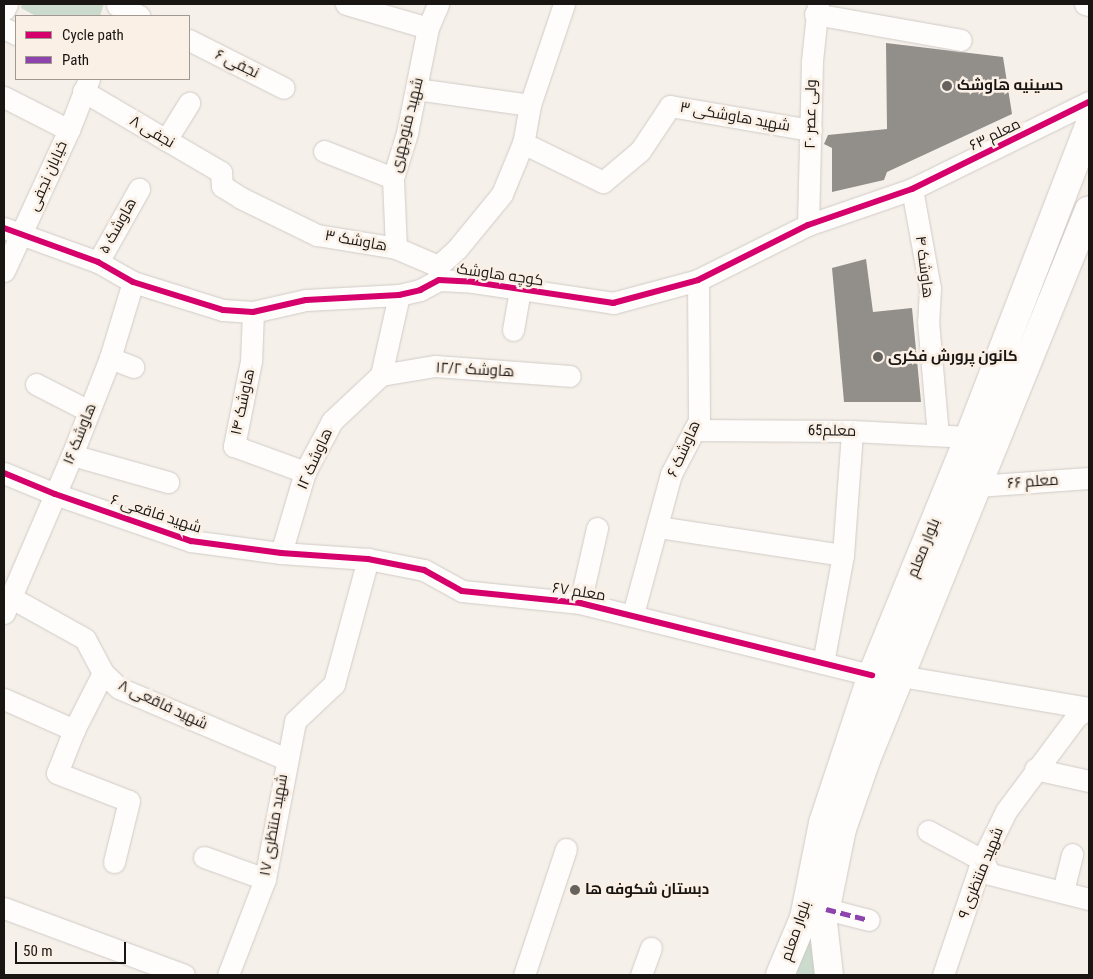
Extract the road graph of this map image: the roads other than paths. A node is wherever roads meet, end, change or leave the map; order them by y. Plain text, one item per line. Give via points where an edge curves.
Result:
1 (6, 4) edge
2 (346, 4) edge
3 (438, 4) edge
4 (564, 4) edge
5 (1085, 4) edge
6 (1089, 5) edge
7 (116, 8) edge
8 (817, 9) edge
9 (4, 10) edge
10 (137, 15) edge
11 (428, 28) junction
12 (961, 40) dead end
13 (190, 41) edge
14 (86, 85) edge
15 (284, 88) dead end
16 (416, 89) junction
17 (4, 97) edge
18 (1089, 102) edge
19 (189, 103) dead end
20 (530, 104) junction
21 (1089, 126) edge
22 (69, 130) junction
23 (811, 130) junction
24 (166, 140) junction
25 (523, 143) junction
26 (324, 151) dead end
27 (221, 172) joint
28 (393, 178) junction
29 (139, 189) dead end
30 (912, 189) junction
31 (808, 226) junction
32 (1087, 226) edge
33 (13, 232) edge
34 (396, 248) junction
35 (98, 262) junction
36 (4, 270) edge
37 (439, 273) junction
38 (698, 280) junction
39 (133, 282) junction
40 (520, 290) junction
41 (399, 295) junction
42 (253, 312) junction
43 (513, 330) dead end
44 (110, 358) junction
45 (133, 367) dead end
46 (381, 375) junction
47 (570, 376) dead end
48 (36, 384) dead end
49 (89, 411) junction
50 (694, 430) junction
51 (852, 431) junction
52 (938, 435) junction
53 (969, 438) junction
54 (72, 455) junction
55 (305, 472) junction
56 (4, 473) edge
57 (1089, 478) edge
58 (168, 482) dead end
59 (977, 486) junction
60 (55, 494) junction
61 (658, 527) junction
62 (597, 528) dead end
63 (282, 553) junction
64 (843, 555) junction
65 (368, 559) junction
66 (7, 598) edge
67 (580, 603) junction
68 (633, 614) junction
69 (823, 663) junction
70 (103, 673) junction
71 (872, 675) junction
72 (901, 676) junction
73 (4, 699) edge
74 (1086, 713) edge
75 (74, 730) junction
76 (286, 759) junction
77 (1035, 769) junction
78 (1089, 781) edge
79 (928, 831) dead end
80 (566, 849) dead end
81 (1072, 854) dead end
82 (204, 857) dead end
83 (982, 860) junction
84 (114, 862) dead end
85 (266, 879) junction
86 (1063, 891) junction
87 (1089, 899) edge
88 (4, 908) edge
89 (826, 909) junction
90 (870, 920) dead end
91 (651, 948) dead end
92 (184, 975) edge
93 (228, 975) edge
94 (524, 975) edge
95 (641, 975) edge
96 (780, 975) edge
97 (830, 975) edge
98 (943, 975) edge

1 - 9 street
2 - 11 street
3 - 11 street, شهید منوچهری
4 - 20 street
5 - 6 street
7 - 10 street
8 - 12 street
8 - 23 street, ولی عصر ۲۰
11 - 16 street, شهید منوچهری
13 - 15 street, نجفی ۶
14 - 22 street, خیابان نجفی
14 - 24 street, نجفی ۸
16 - 20 street
16 - 28 street, شهید منوچهری
17 - 22 street
18 - 30 street, معلم ۶۳
19 - 24 street
20 - 25 street
21 - 53 main road, بلوار معلم
22 - 33 street, خیابان نجفی
23 - 25 street, شهید هاوشکی ۳ via 670,106 640,151 603,182
23 - 31 street, ولی عصر ۲۰
24 - 27 street, نجفی ۸
25 - 37 street via 502,194
26 - 28 street
27 - 34 street, هاوشک ۳ via 222,186 316,235
28 - 34 street, شهید منوچهری
29 - 35 street, هاوشک ۵
30 - 31 street, کوچه هاوشک
30 - 52 street, هاوشک ۴ via 930,288 928,321
31 - 38 street, کوچه هاوشک
32 - 59 main road, بلوار معلم
33 - 35 street, کوچه هاوشک
33 - 36 street, خیابان نجفی
34 - 37 street, هاوشک ۳
35 - 39 street, کوچه هاوشک
37 - 40 street, کوچه هاوشک
37 - 41 street, کوچه هاوشک via 420,290
38 - 40 street, کوچه هاوشک via 612,303
38 - 50 street, هاوشک ۶ via 699,421
39 - 42 street, کوچه هاوشک via 223,310
39 - 44 street, هاوشک ۱۶
40 - 43 street
41 - 42 street, کوچه هاوشک via 306,300
41 - 46 street
42 - 55 street, هاوشک ۱۴ via 251,361 234,446
44 - 45 street
44 - 49 street, هاوشک ۱۶
46 - 47 street, هاوشک ۱۲/۲ via 435,366
46 - 55 street, هاوشک ۱۲ via 332,421
48 - 49 street
49 - 54 street, هاوشک ۱۶
50 - 51 street, معلم65
50 - 61 street, هاوشک ۶ via 671,474
51 - 52 street, معلم65
51 - 64 street
52 - 53 street, معلم65
53 - 71 main road, بلوار معلم
54 - 58 street
54 - 60 street, هاوشک ۱۶
55 - 63 street, هاوشک ۱۲
56 - 60 street, شهید فاقعی ۶
57 - 59 street, معلم ۶۶
59 - 72 main road, بلوار معلم
60 - 63 street, شهید فاقعی ۶ via 191,541
60 - 66 street, هاوشک ۱۶
61 - 64 street
61 - 68 street, هاوشک ۶
62 - 67 street
63 - 65 street, معلم ۶۷
64 - 69 street
65 - 67 street, معلم ۶۷ via 424,570 462,591
65 - 76 street, شهید منتظری ۱۷ via 334,684 295,721
66 - 70 street, شهید فاقعی ۸ via 85,639
67 - 68 street, معلم ۶۷
68 - 69 street, معلم ۶۷
69 - 71 street, معلم ۶۷
70 - 75 street
70 - 76 street, شهید فاقعی ۸ via 119,688
71 - 96 main road, بلوار معلم via 823,823 804,918
72 - 74 street
72 - 89 main road, بلوار معلم via 842,829
73 - 75 street
74 - 77 street, شهید منتظری ۹
75 - 84 street via 58,773 129,801
76 - 85 street, شهید منتظری ۱۷
77 - 78 street
77 - 83 street, شهید منتظری ۹ via 1006,811
79 - 83 street
80 - 94 street
81 - 86 street
82 - 85 street
83 - 86 street via 990,874
83 - 98 street, شهید منتظری ۹
85 - 93 street, شهید منتظری ۱۷
86 - 87 street
88 - 92 street
89 - 90 street
89 - 97 main road, بلوار معلم via 823,922
91 - 95 street

